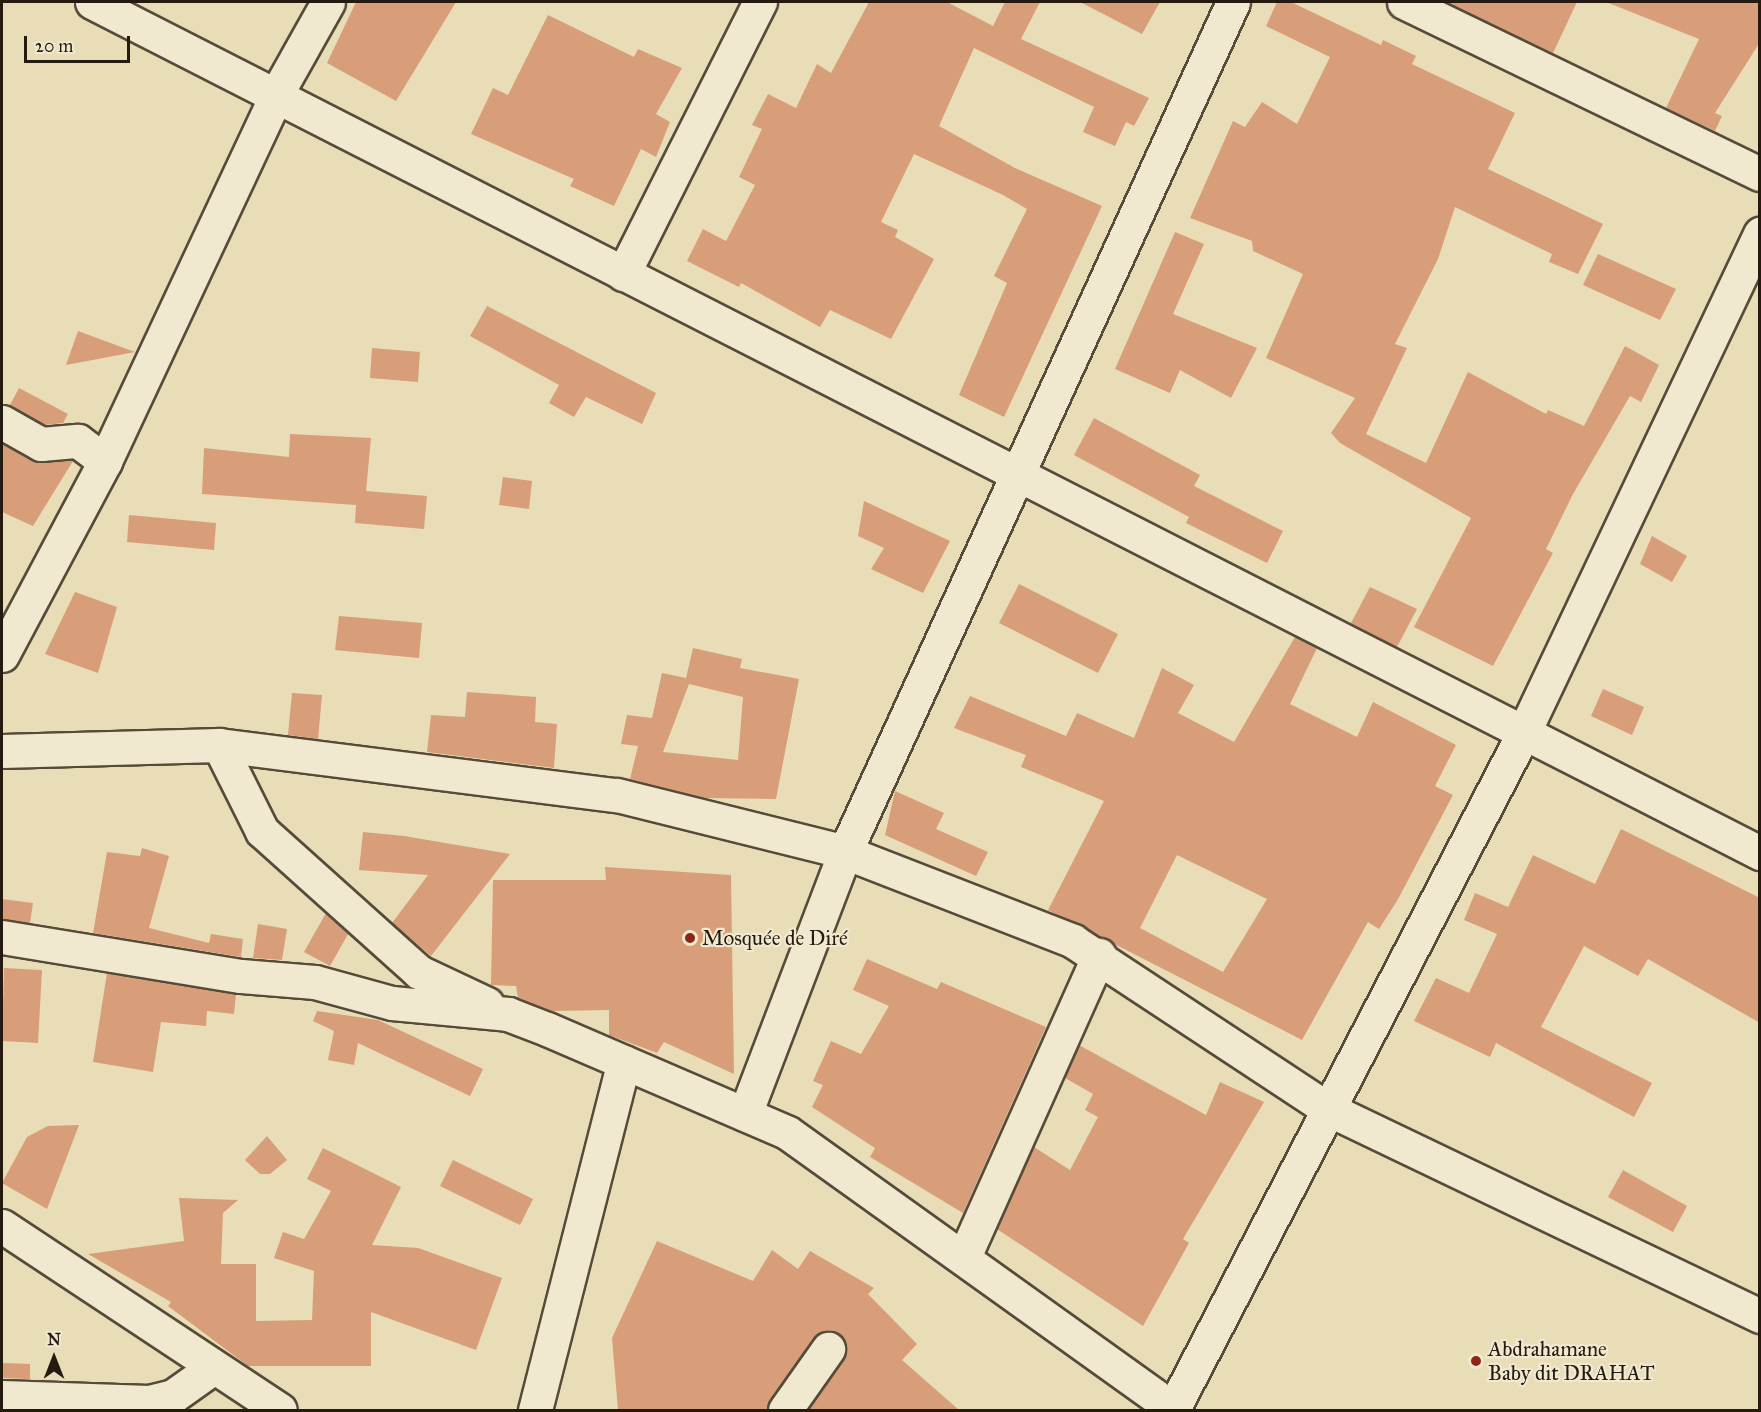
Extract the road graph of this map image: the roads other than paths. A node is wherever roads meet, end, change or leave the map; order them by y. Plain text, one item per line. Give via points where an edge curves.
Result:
1 (92, 2) edge
2 (328, 2) edge
3 (760, 2) edge
4 (1233, 2) edge
5 (1404, 2) edge
6 (277, 93) junction
7 (1760, 174) edge
8 (1760, 234) edge
9 (623, 274) junction
10 (2, 422) edge
11 (105, 461) junction
12 (1020, 478) junction
13 (2, 655) edge
14 (1522, 736) junction
15 (219, 745) junction
16 (2, 751) edge
17 (844, 852) junction
18 (1760, 853) edge
19 (2, 937) edge
20 (1100, 955) junction
21 (508, 1014) junction
22 (624, 1062) junction
23 (1328, 1109) junction
24 (745, 1114) junction
25 (2, 1226) edge
26 (964, 1257) junction
27 (1760, 1317) edge
28 (828, 1349) dead end
29 (214, 1367) junction
30 (2, 1397) edge
31 (280, 1410) edge
32 (536, 1410) edge
33 (785, 1410) edge
34 (1174, 1410) edge

1 - 6 street
2 - 6 street
3 - 9 street
4 - 12 street
5 - 7 street
6 - 9 street
6 - 11 street
8 - 14 street
9 - 12 street
10 - 11 street via 41,444 78,441
11 - 13 street
12 - 14 street
12 - 17 street
14 - 18 street
14 - 23 street
15 - 16 street
15 - 17 street via 617,795
15 - 21 street via 262,831 342,906 419,972
17 - 20 street
17 - 24 street
19 - 21 street via 241,976 315,982 392,1003
20 - 23 street
20 - 26 street
21 - 22 street
22 - 24 street
22 - 32 street
23 - 27 street
23 - 34 street
24 - 26 street via 788,1133
25 - 29 street
26 - 34 street
28 - 33 street
29 - 30 street via 173,1396 149,1402
29 - 31 street

